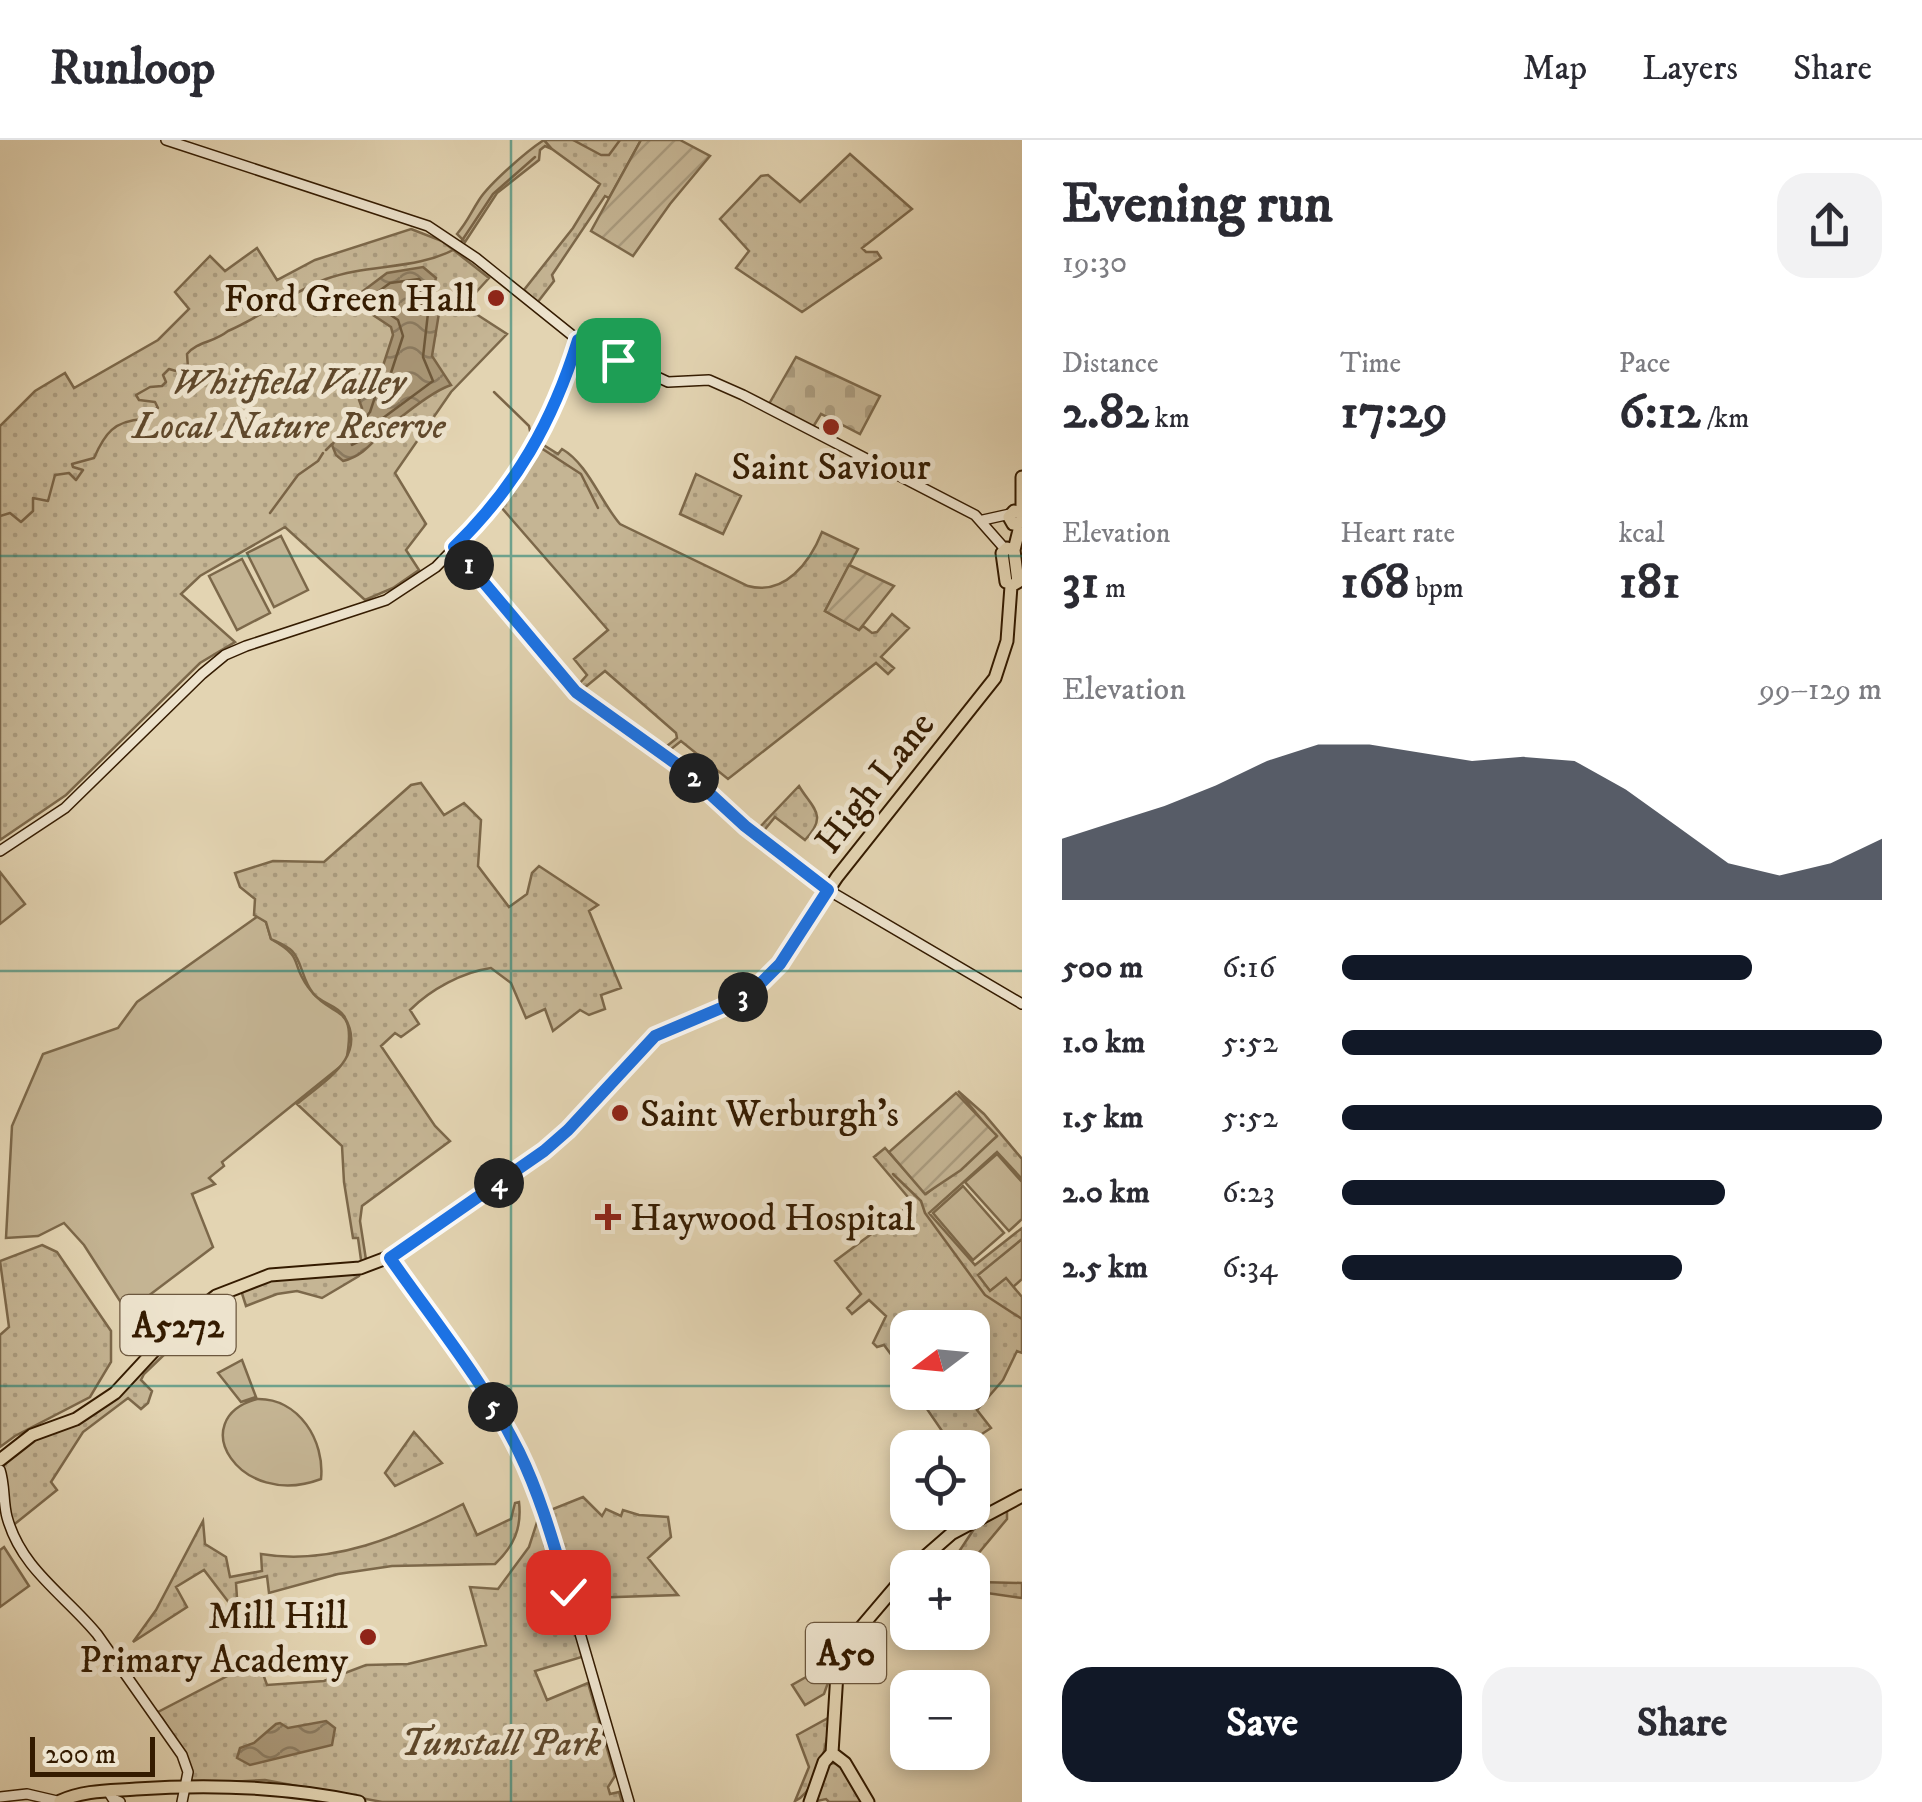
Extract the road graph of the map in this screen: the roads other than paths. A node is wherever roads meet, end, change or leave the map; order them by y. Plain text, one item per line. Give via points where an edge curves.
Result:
1 (166, 140) edge
2 (578, 340) junction
3 (1022, 478) edge
4 (1016, 517) edge
5 (984, 522) junction
6 (454, 547) junction
7 (1008, 553) junction
8 (1016, 586) edge
9 (0, 851) edge
10 (828, 890) junction
11 (1022, 1004) edge
12 (390, 1258) junction
13 (0, 1460) edge
14 (0, 1470) edge
15 (1022, 1496) edge
16 (933, 1550) edge
17 (890, 1593) edge
18 (832, 1753) junction
19 (186, 1786) junction
20 (108, 1791) junction
21 (86, 1792) junction
22 (812, 1796) edge
23 (0, 1797) edge
24 (36, 1799) edge
25 (58, 1801) edge
26 (74, 1802) edge
27 (120, 1802) edge
28 (182, 1802) edge
29 (358, 1802) edge
30 (628, 1802) edge
31 (802, 1802) edge
32 (868, 1802) edge

1 - 2 street via 410,218 460,246
2 - 5 street via 668,382 717,383
2 - 6 street via 536,444
3 - 4 main road, A5272
4 - 5 street
4 - 7 main road, A5272
5 - 7 street
6 - 9 street via 421,580 386,600 226,656 65,808
6 - 10 street via 584,699 682,768
7 - 8 main road, A5272
8 - 10 main road, High Lane / A5272 via 1004,659 994,678
10 - 11 street
10 - 12 main road, High Lane / A5272 via 762,982 733,1003 655,1036 544,1151
12 - 13 main road, High Lane / A5272 via 360,1268 270,1275 216,1296 102,1403 32,1435
12 - 30 street via 518,1449 570,1598
14 - 19 street via 7,1516 28,1562 81,1615 157,1717 182,1755
15 - 16 main road, A50
17 - 18 main road, A50 via 857,1632 837,1673
18 - 22 main road, A50
18 - 32 main road
19 - 20 main road
19 - 28 street
19 - 29 main road via 272,1787
20 - 21 main road
20 - 27 street
21 - 25 main road
21 - 26 main road
22 - 31 main road, A50
23 - 24 street
24 - 25 street

